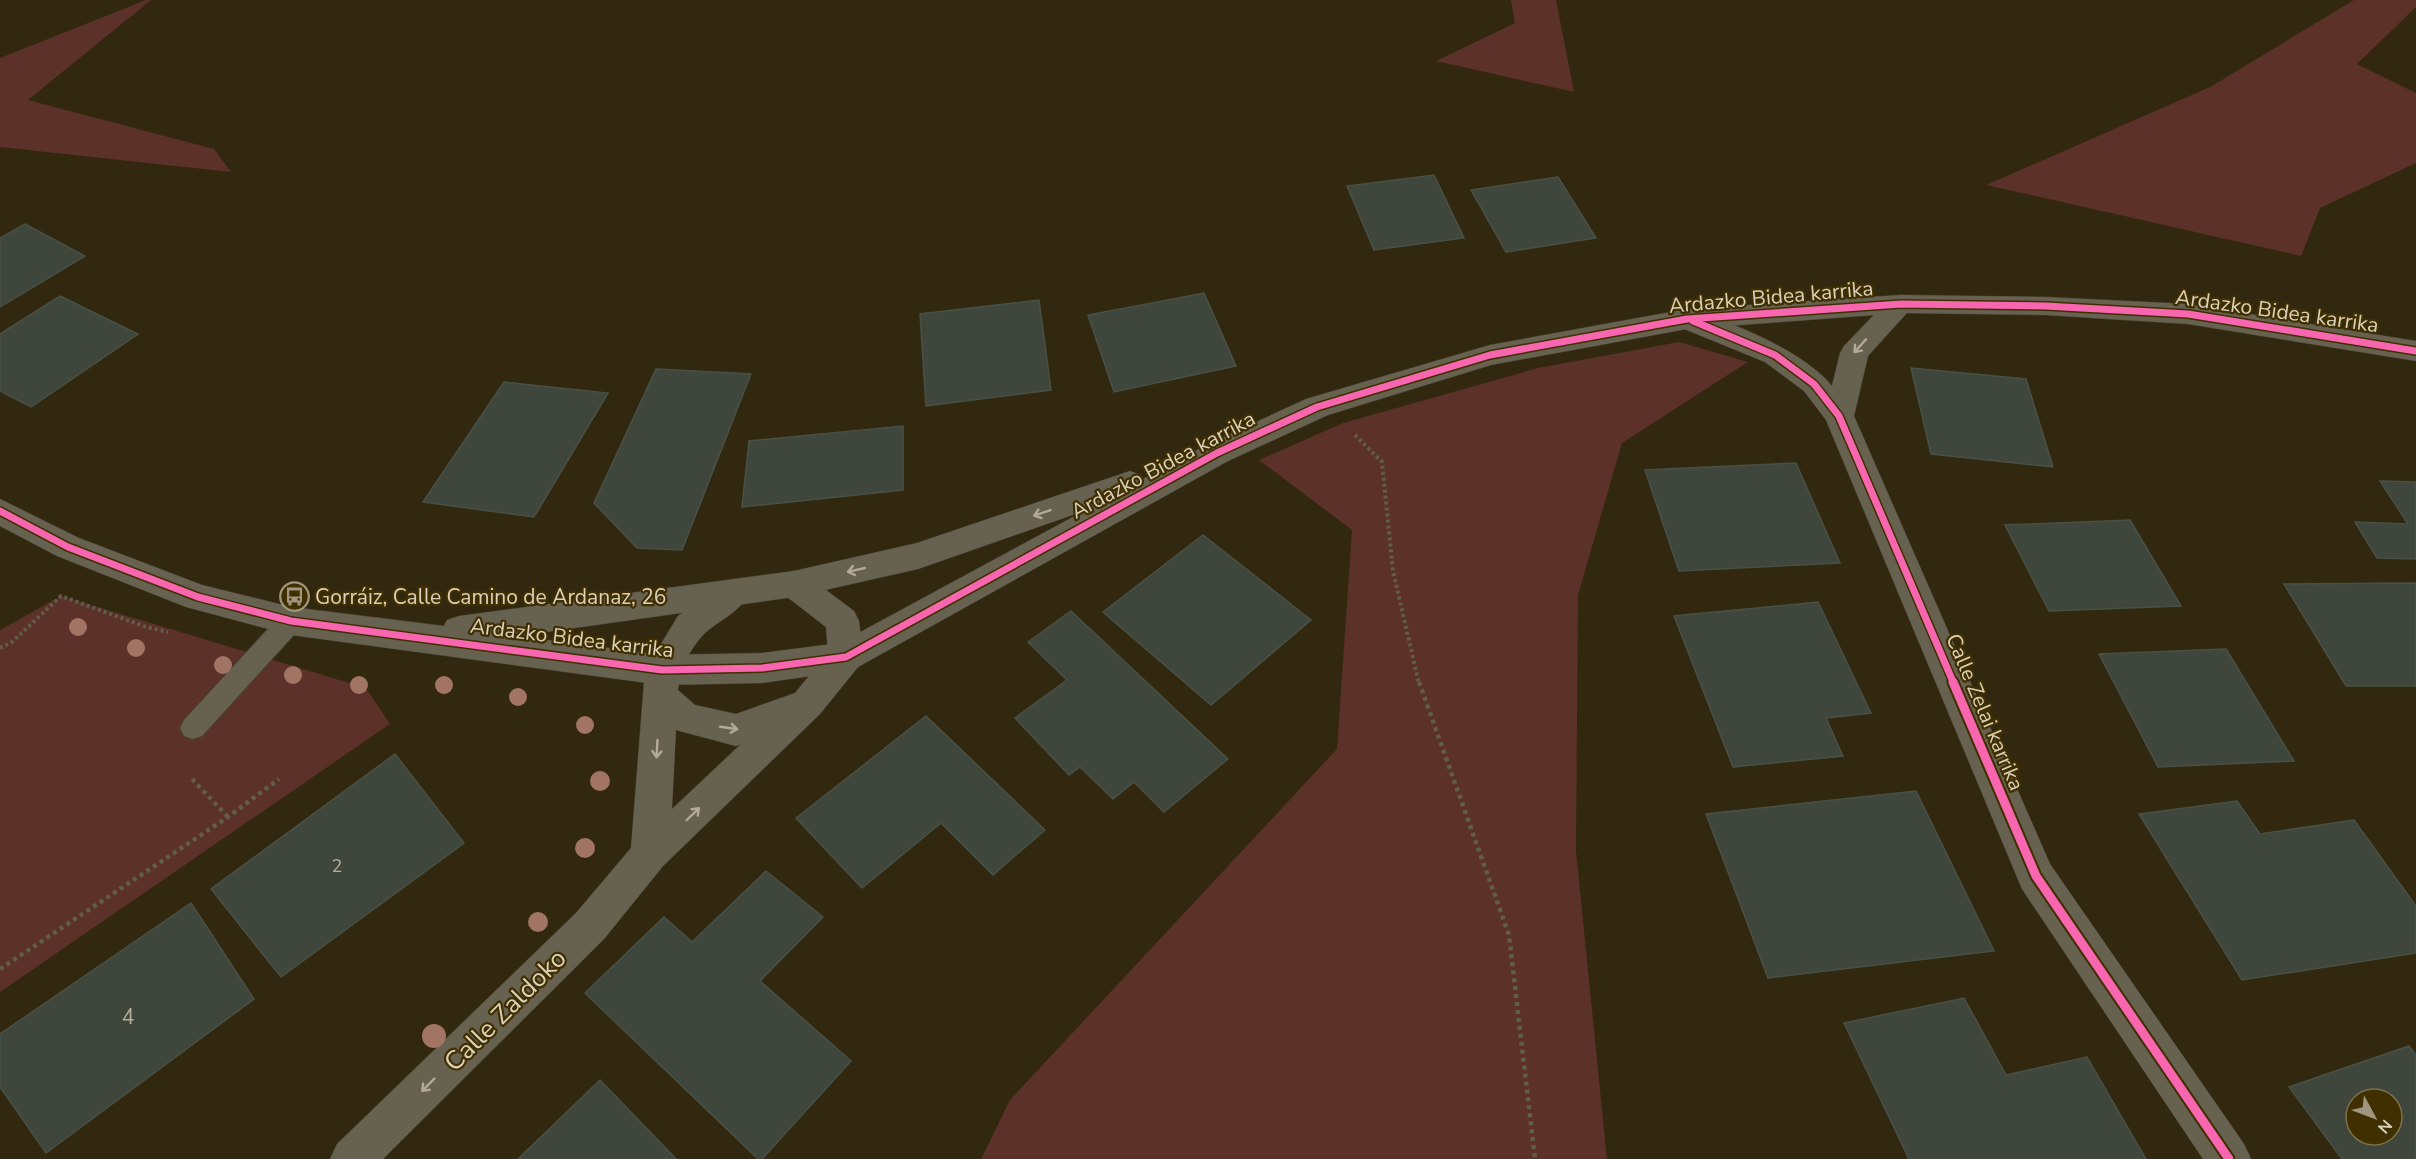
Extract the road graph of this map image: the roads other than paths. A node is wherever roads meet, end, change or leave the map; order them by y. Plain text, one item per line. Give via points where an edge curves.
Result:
1 (1901, 304) junction
2 (1687, 319) junction
3 (2416, 351) edge
4 (1839, 416) junction
5 (1217, 453) junction
6 (0, 512) edge
7 (794, 585) junction
8 (730, 595) junction
9 (291, 621) junction
10 (416, 636) junction
11 (846, 657) junction
12 (661, 683) junction
13 (808, 703) junction
14 (193, 728) dead end
15 (650, 854) junction
16 (352, 1159) edge
17 (2229, 1159) edge

1 - 2 street, Ardazko Bidea karrika
1 - 3 street, Ardazko Bidea karrika via 2046,306 2188,314
1 -> 4 street via 1854,353
2 - 4 street, Calle Zelai karrika via 1775,355 1814,384
2 - 5 street, Ardazko Bidea karrika via 1490,355 1317,407
4 - 17 street, Calle Zelai karrika via 2036,876
5 -> 7 street, Ardazko Bidea karrika via 918,556
5 - 11 street, Ardazko Bidea karrika
6 - 9 street, Ardazko Bidea karrika via 68,547 198,597
7 - 8 street, Ardazko Bidea karrika
7 - 11 street via 842,621
8 - 10 street, Ardazko Bidea karrika
8 - 12 street via 690,627
9 - 10 street, Ardazko Bidea karrika
9 - 14 lane
10 - 12 street, Ardazko Bidea karrika
11 - 12 street, Ardazko Bidea karrika
11 - 13 street, Calle Zaldoko
12 -> 13 street, Calle Zaldoko via 685,718 736,730
12 -> 15 street
15 -> 13 street, Calle Zaldoko
15 -> 16 street, Calle Zaldoko via 590,926

